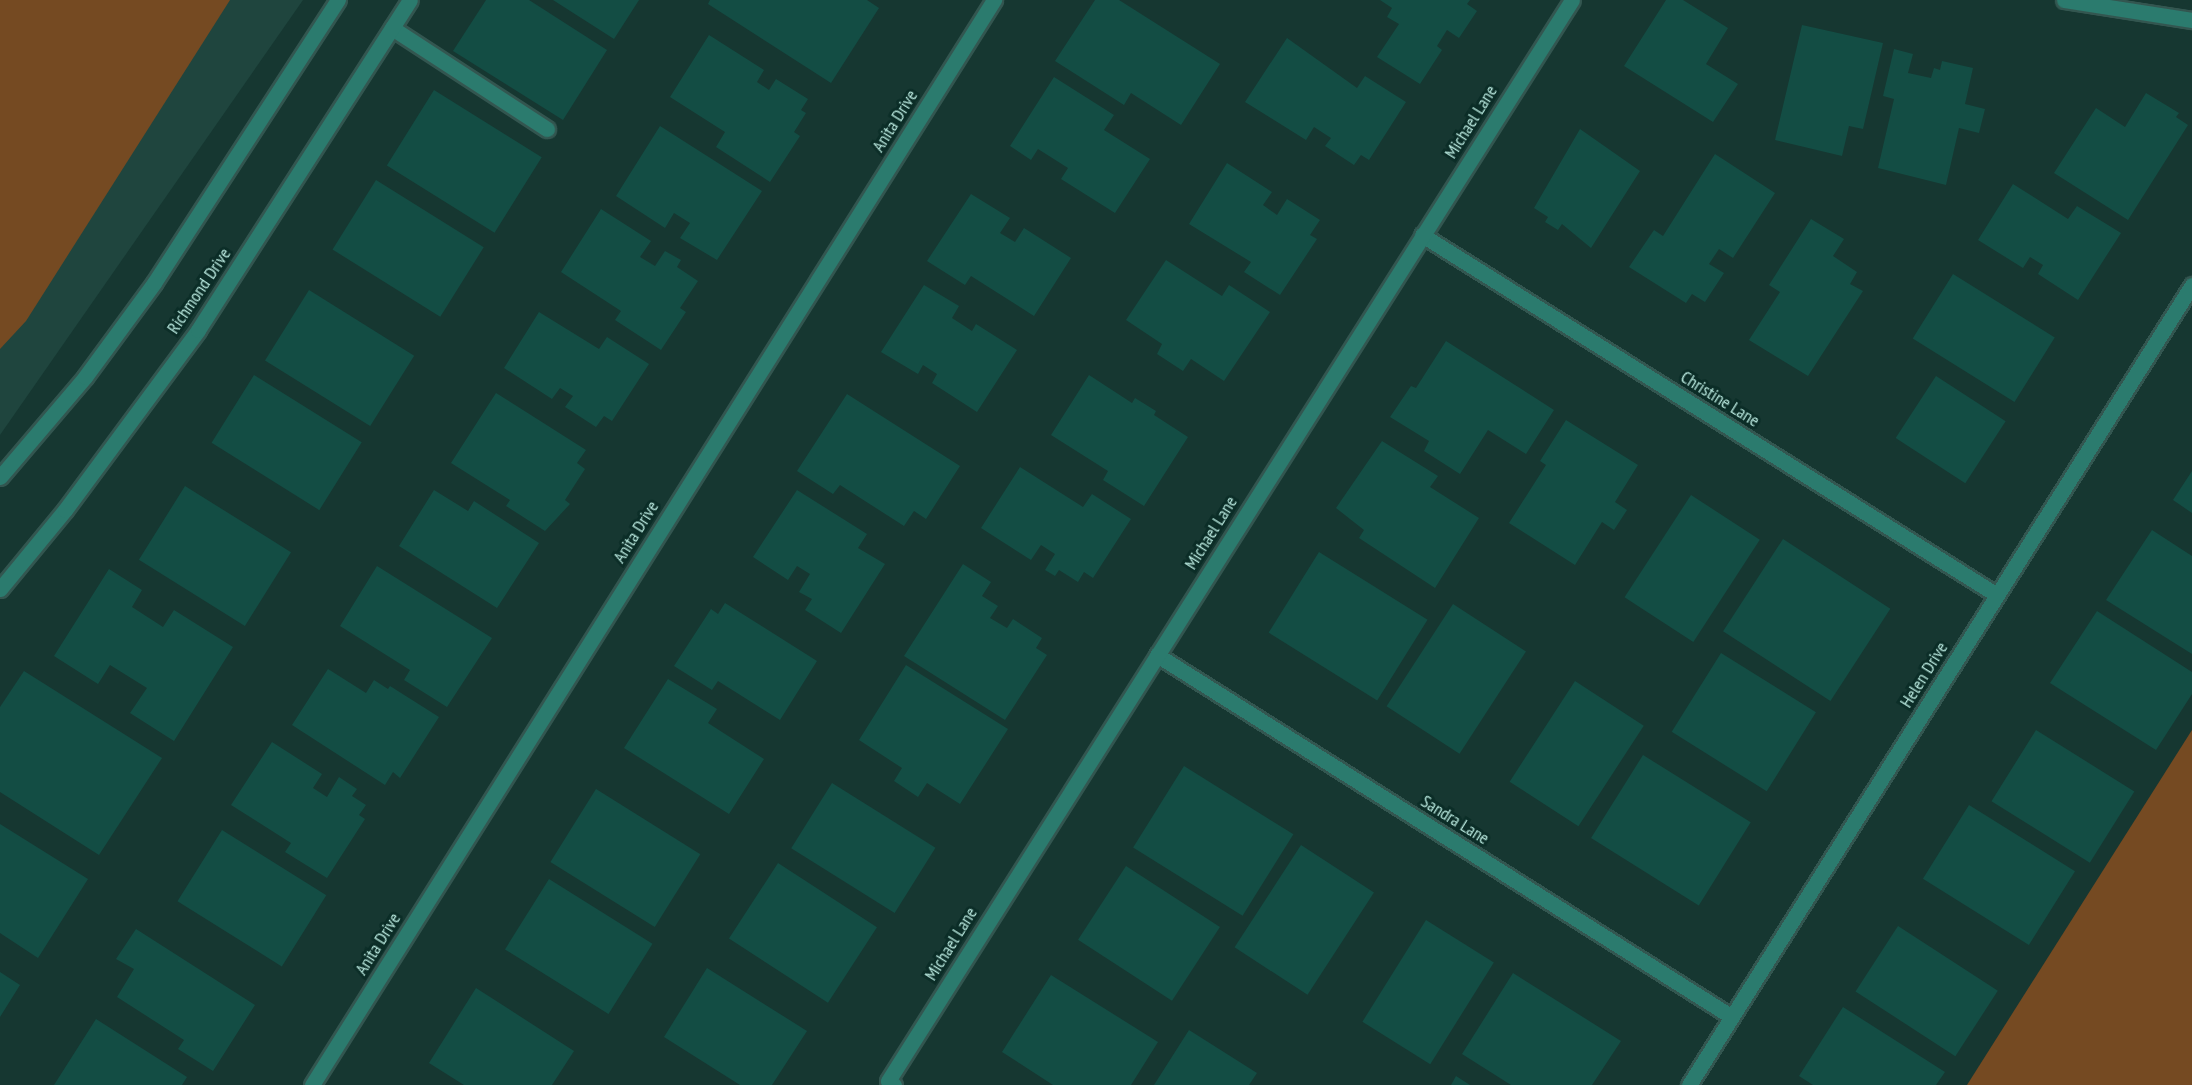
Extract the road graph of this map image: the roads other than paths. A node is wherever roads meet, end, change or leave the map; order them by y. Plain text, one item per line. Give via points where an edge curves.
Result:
1 (338, 0) edge
2 (410, 0) edge
3 (994, 0) edge
4 (1572, 0) edge
5 (2064, 0) edge
6 (2192, 20) edge
7 (392, 28) junction
8 (547, 129) dead end
9 (1422, 236) junction
10 (2192, 285) edge
11 (0, 477) edge
12 (0, 589) edge
13 (1997, 595) junction
14 (1157, 655) junction
15 (1732, 1017) junction
16 (312, 1085) edge
17 (894, 1085) edge
18 (1689, 1085) edge

1 - 11 street via 154,283 85,377
2 - 7 street, Richmond Drive
3 - 16 street, Anita Drive
4 - 9 street, Michael Lane
5 - 6 street
7 - 8 street
7 - 12 street, Richmond Drive via 198,330 65,510
9 - 13 street, Christine Lane
9 - 14 street, Michael Lane
10 - 13 street, Helen Drive
13 - 15 street, Helen Drive
14 - 15 street, Sandra Lane
14 - 17 street, Michael Lane via 888,1081
15 - 18 street, Helen Drive

